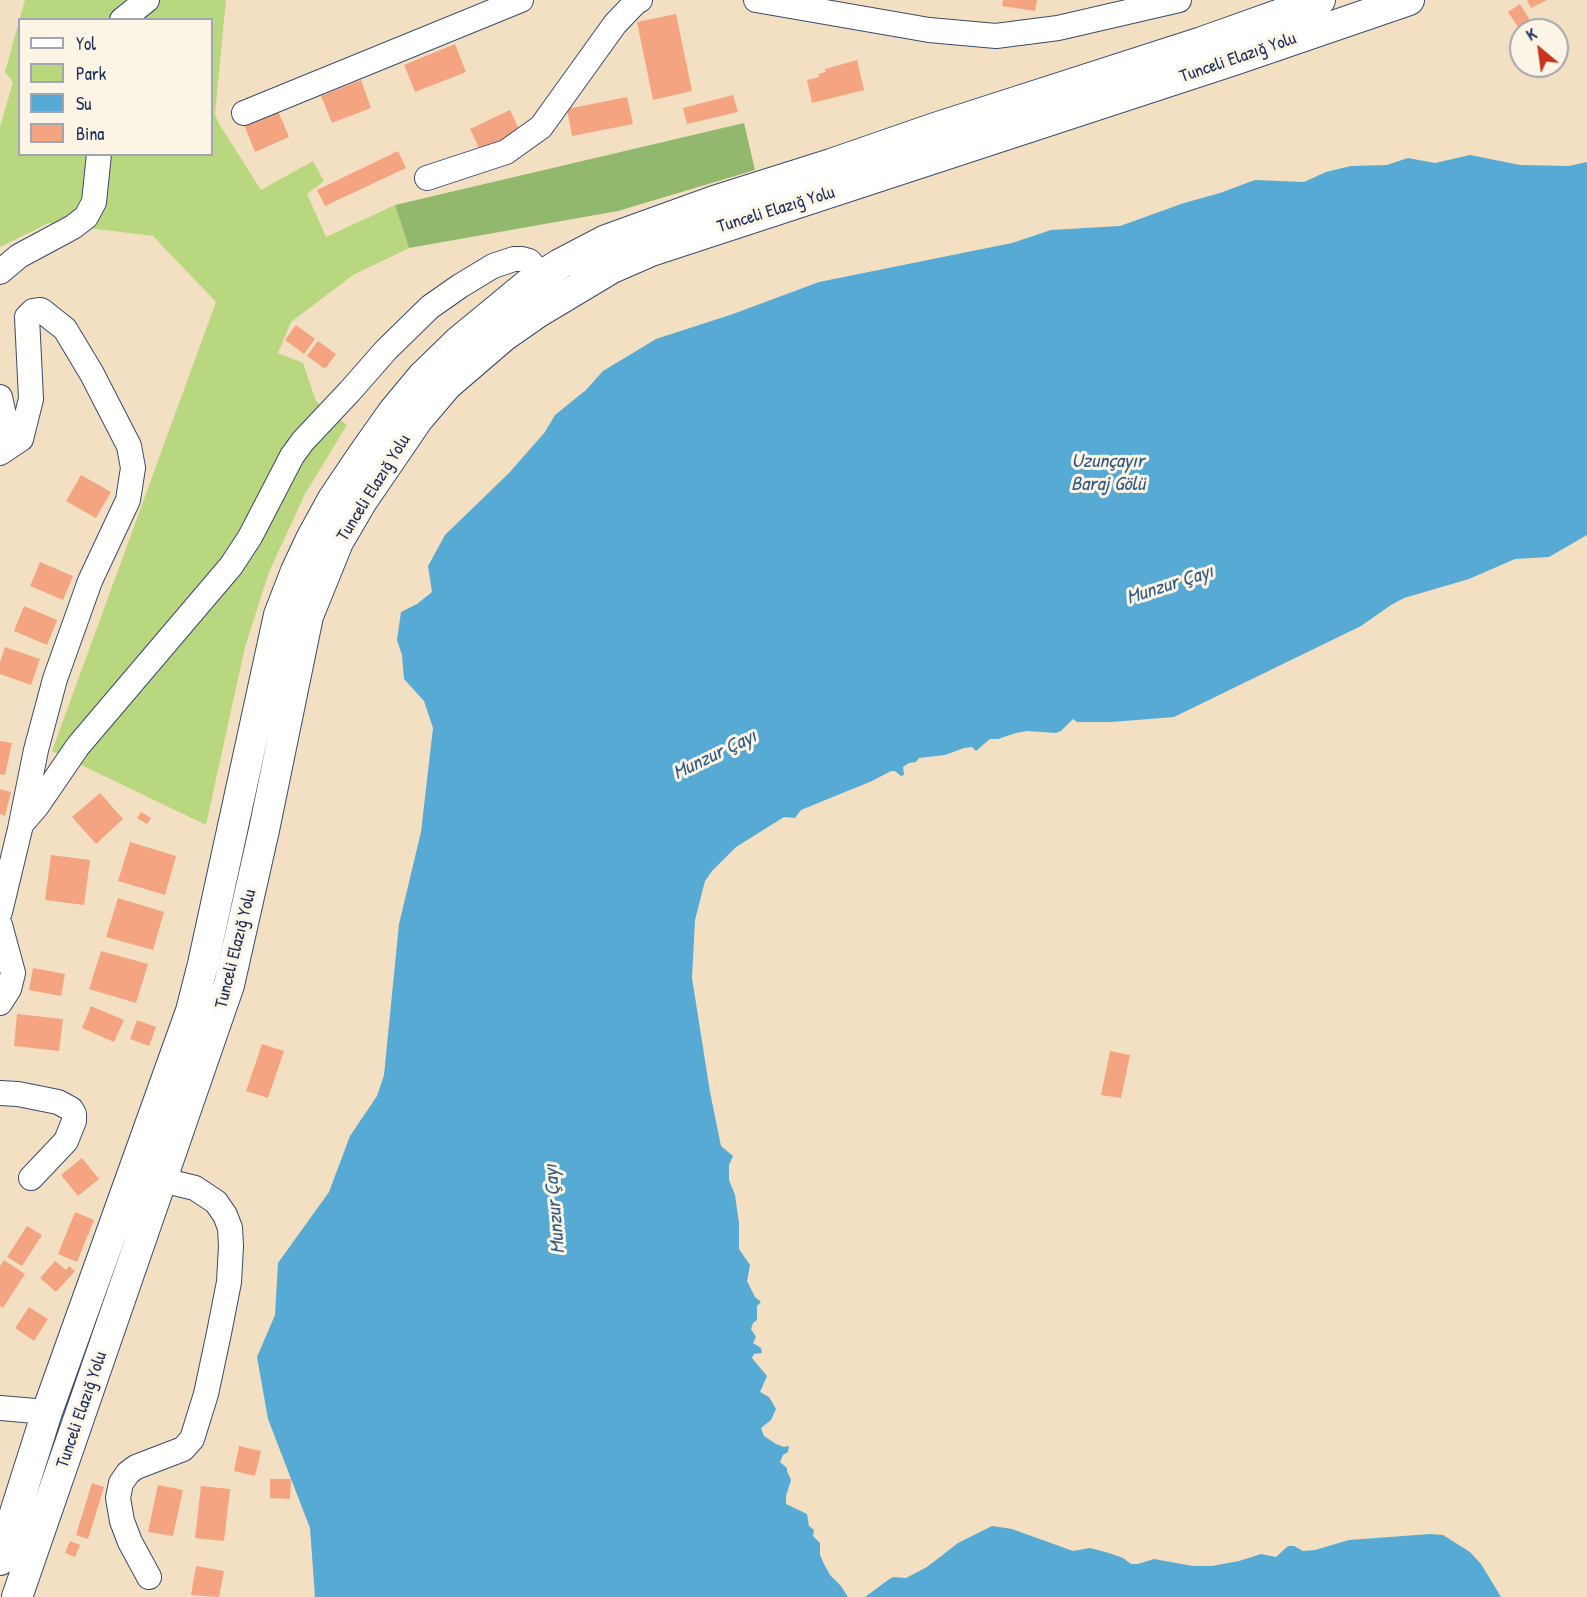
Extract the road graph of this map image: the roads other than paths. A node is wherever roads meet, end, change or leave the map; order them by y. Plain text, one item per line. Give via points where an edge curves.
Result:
1 (147, 0) edge
2 (521, 0) edge
3 (640, 0) edge
4 (756, 0) edge
5 (1179, 0) edge
6 (1320, 0) edge
7 (1408, 0) edge
8 (124, 18) edge
9 (243, 113) dead end
10 (99, 156) edge
11 (427, 178) dead end
12 (0, 272) edge
13 (543, 276) junction
14 (0, 397) edge
15 (0, 452) edge
16 (21, 824) junction
17 (0, 837) edge
18 (13, 857) junction
19 (0, 926) edge
20 (0, 1003) edge
21 (0, 1093) edge
22 (31, 1178) dead end
23 (162, 1180) junction
24 (0, 1408) edge
25 (47, 1412) junction
26 (0, 1560) edge
27 (149, 1577) dead end
28 (17, 1597) edge

1 - 8 street
2 - 9 street
3 - 11 street via 615,24 541,127 506,152
4 - 5 street via 929,30 996,36 1058,28
6 - 13 main road, Tunceli Elazığ Yolu via 653,222 606,240
7 - 23 main road, Tunceli Elazığ Yolu via 651,251 612,268 537,313 447,386 412,427 362,501 334,551 308,616 229,985
10 - 12 street via 94,202 86,217 19,256
13 - 16 street via 522,259 493,266 430,307 386,350 303,441 231,566 78,746
13 - 25 main road, Tunceli Elazığ Yolu via 459,341 415,386 362,456 296,571 269,654 191,1011
14 - 15 street via 4,415
15 - 16 street via 21,439 31,399 27,317 33,310 41,310 65,329 92,374 129,446 133,468 128,500 90,581 55,679
16 - 18 street
17 - 18 street
18 - 19 street
19 - 20 street via 13,973
21 - 22 street via 58,1102 74,1114 66,1141
23 - 27 street via 195,1188 216,1202 230,1228 231,1246 219,1333 192,1439 183,1449 136,1467 121,1483 118,1498 122,1521
23 - 28 main road, Tunceli Elazığ Yolu
24 - 25 street
25 - 26 main road, Tunceli Elazığ Yolu

